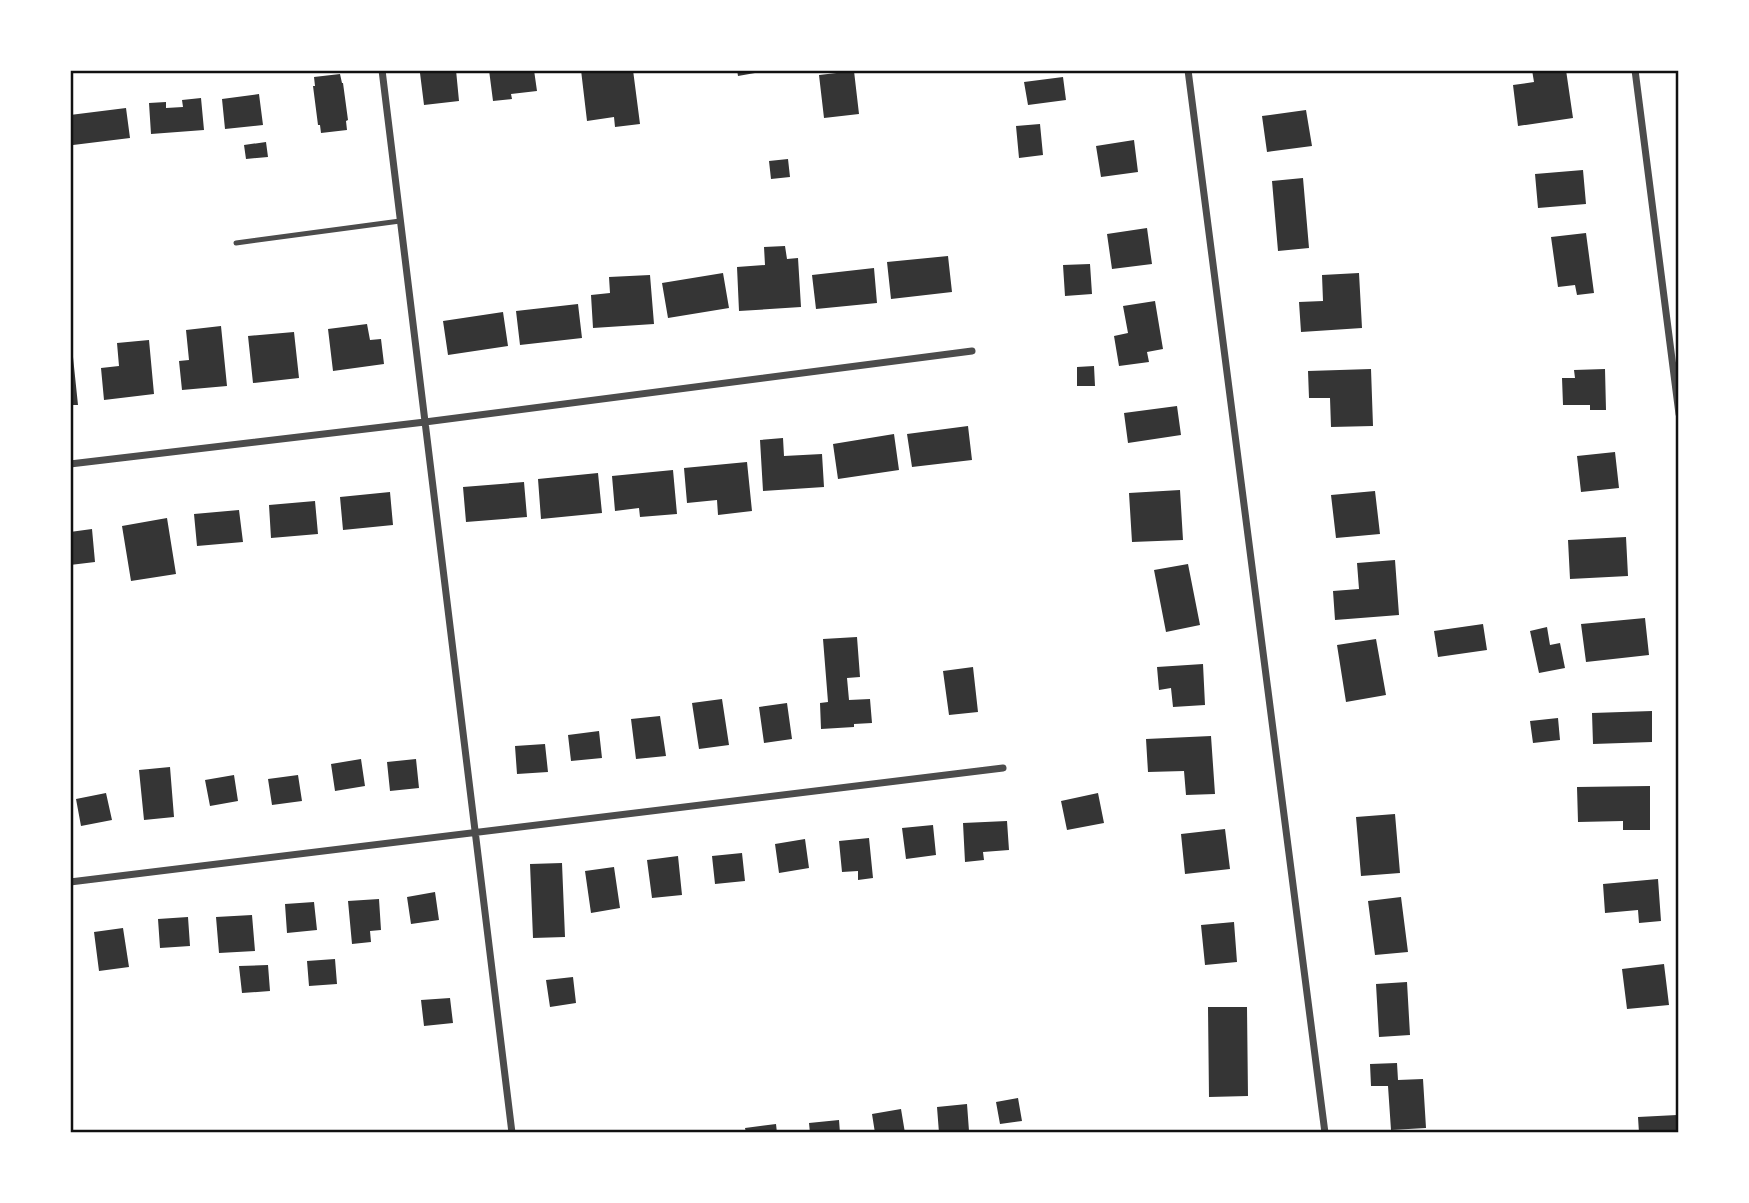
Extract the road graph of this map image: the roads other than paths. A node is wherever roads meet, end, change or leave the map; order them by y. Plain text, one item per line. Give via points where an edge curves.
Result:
1 (382, 70) edge
2 (1188, 70) edge
3 (1635, 70) edge
4 (400, 221) junction
5 (236, 243) dead end
6 (972, 351) dead end
7 (1679, 414) edge
8 (425, 422) junction
9 (70, 464) edge
10 (1003, 768) dead end
11 (475, 832) junction
12 (70, 882) edge
13 (512, 1133) edge
14 (1325, 1133) edge

1 - 4 street
2 - 14 street
3 - 7 street
4 - 5 lane
4 - 8 street
6 - 8 street
8 - 9 street
8 - 11 street
10 - 11 street
11 - 12 street
11 - 13 street

